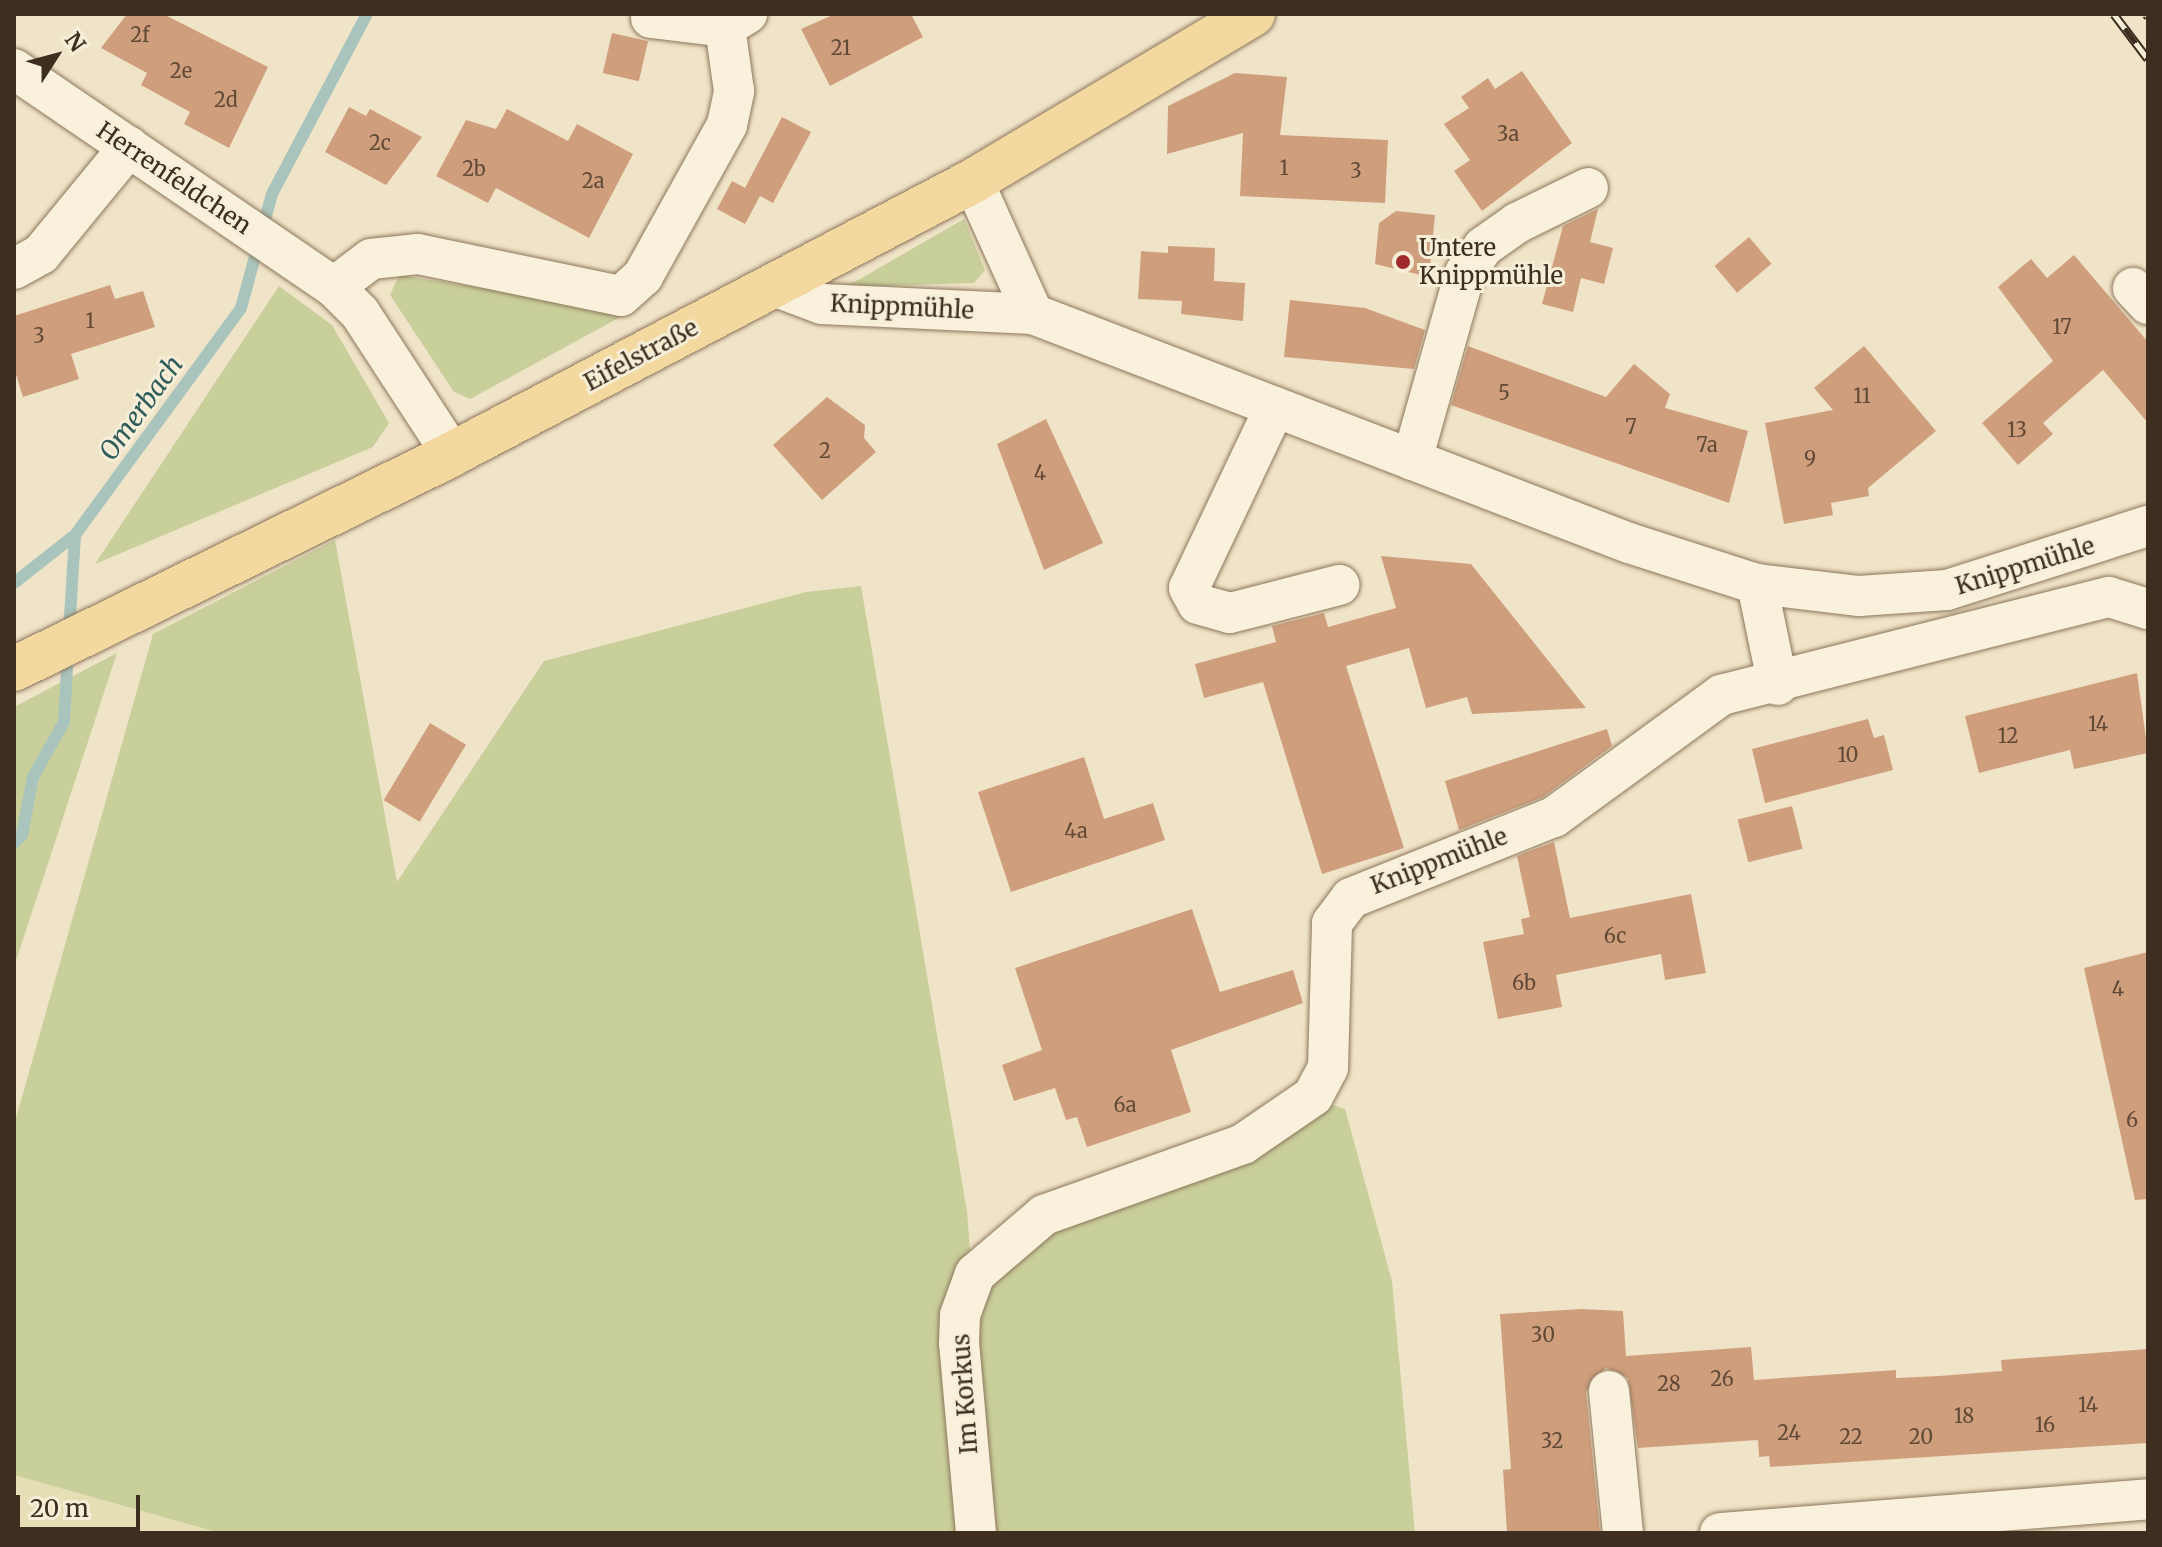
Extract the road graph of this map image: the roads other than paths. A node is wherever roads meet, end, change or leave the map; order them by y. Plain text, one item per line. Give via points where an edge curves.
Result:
1 (1253, 14) edge
2 (651, 18) dead end
3 (736, 20) edge
4 (14, 69) edge
5 (129, 147) junction
6 (973, 181) junction
7 (1588, 188) dead end
8 (14, 269) edge
9 (774, 286) junction
10 (334, 287) junction
11 (1033, 314) junction
12 (1275, 407) junction
13 (452, 454) junction
14 (1412, 460) junction
15 (2148, 526) edge
16 (1757, 584) junction
17 (1339, 585) dead end
18 (2148, 609) edge
19 (21, 666) edge
20 (1778, 685) junction
21 (1022, 1231) joint
22 (1609, 1391) dead end
23 (2148, 1499) edge
24 (976, 1533) edge
25 (1623, 1533) edge
26 (1720, 1533) edge

1 - 6 main road, Eifelstraße
2 - 3 street
3 - 10 street via 734,91 727,125 643,276 621,296 418,254 371,259
4 - 5 street, Herrenfeldchen
5 - 8 street via 41,254
5 - 10 street, Herrenfeldchen
6 - 9 main road, Eifelstraße
6 - 11 street
7 - 14 street via 1517,223 1483,247 1465,273
9 - 11 street, Knippmühle via 822,304
9 - 13 main road, Eifelstraße
10 - 13 street, Herrenfeldchen via 360,313
11 - 12 street, Knippmühle
12 - 14 street, Knippmühle
12 - 17 street via 1189,588 1198,604 1230,613
13 - 19 main road, Eifelstraße
14 - 16 street, Knippmühle
15 - 16 street, Knippmühle via 1947,590 1859,596
16 - 20 street
18 - 20 street, Knippmühle via 2109,597
20 - 21 street, Knippmühle via 1709,702 1672,724 1629,769 1554,817 1351,898 1332,923 1328,1068 1313,1096 1243,1144 1081,1199
21 - 24 street, Im Korkus via 975,1274 960,1315
22 - 25 street
23 - 26 street

